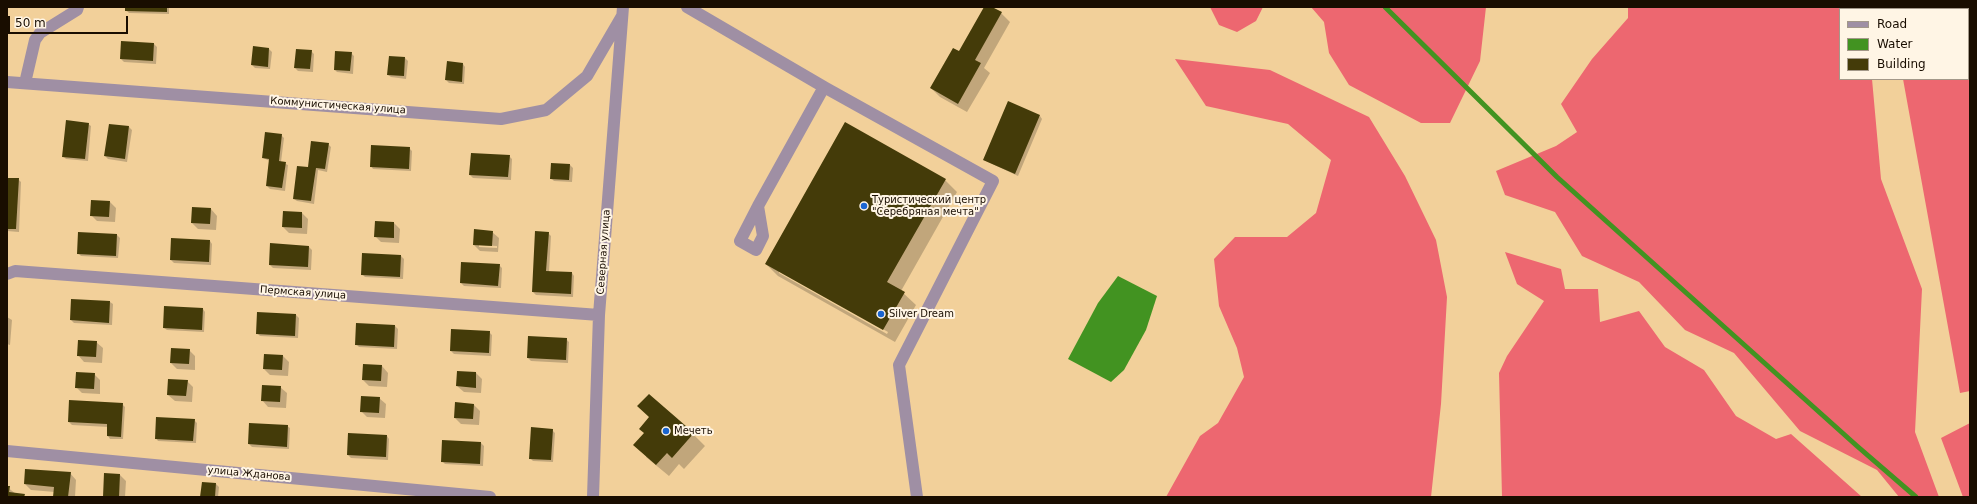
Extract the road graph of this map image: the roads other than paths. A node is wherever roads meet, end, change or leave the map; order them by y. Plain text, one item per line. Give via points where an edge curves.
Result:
1 (78, 7) edge
2 (687, 7) edge
3 (622, 11) edge
4 (7, 82) edge
5 (25, 83) junction
6 (824, 87) junction
7 (758, 206) dead end
8 (7, 274) edge
9 (599, 315) junction
10 (7, 451) edge
11 (490, 497) edge
12 (592, 497) edge
13 (918, 497) edge

1 - 5 street via 40,33 35,40
2 - 6 street
3 - 5 street, Коммунистическая улица via 587,76 546,110 501,119
3 - 9 street, Северная улица
4 - 5 street, Коммунистическая улица
6 - 7 street
6 - 13 street via 993,182 899,365
8 - 9 street, Пермская улица via 15,271
9 - 12 street, Северная улица
10 - 11 street, улица Жданова

